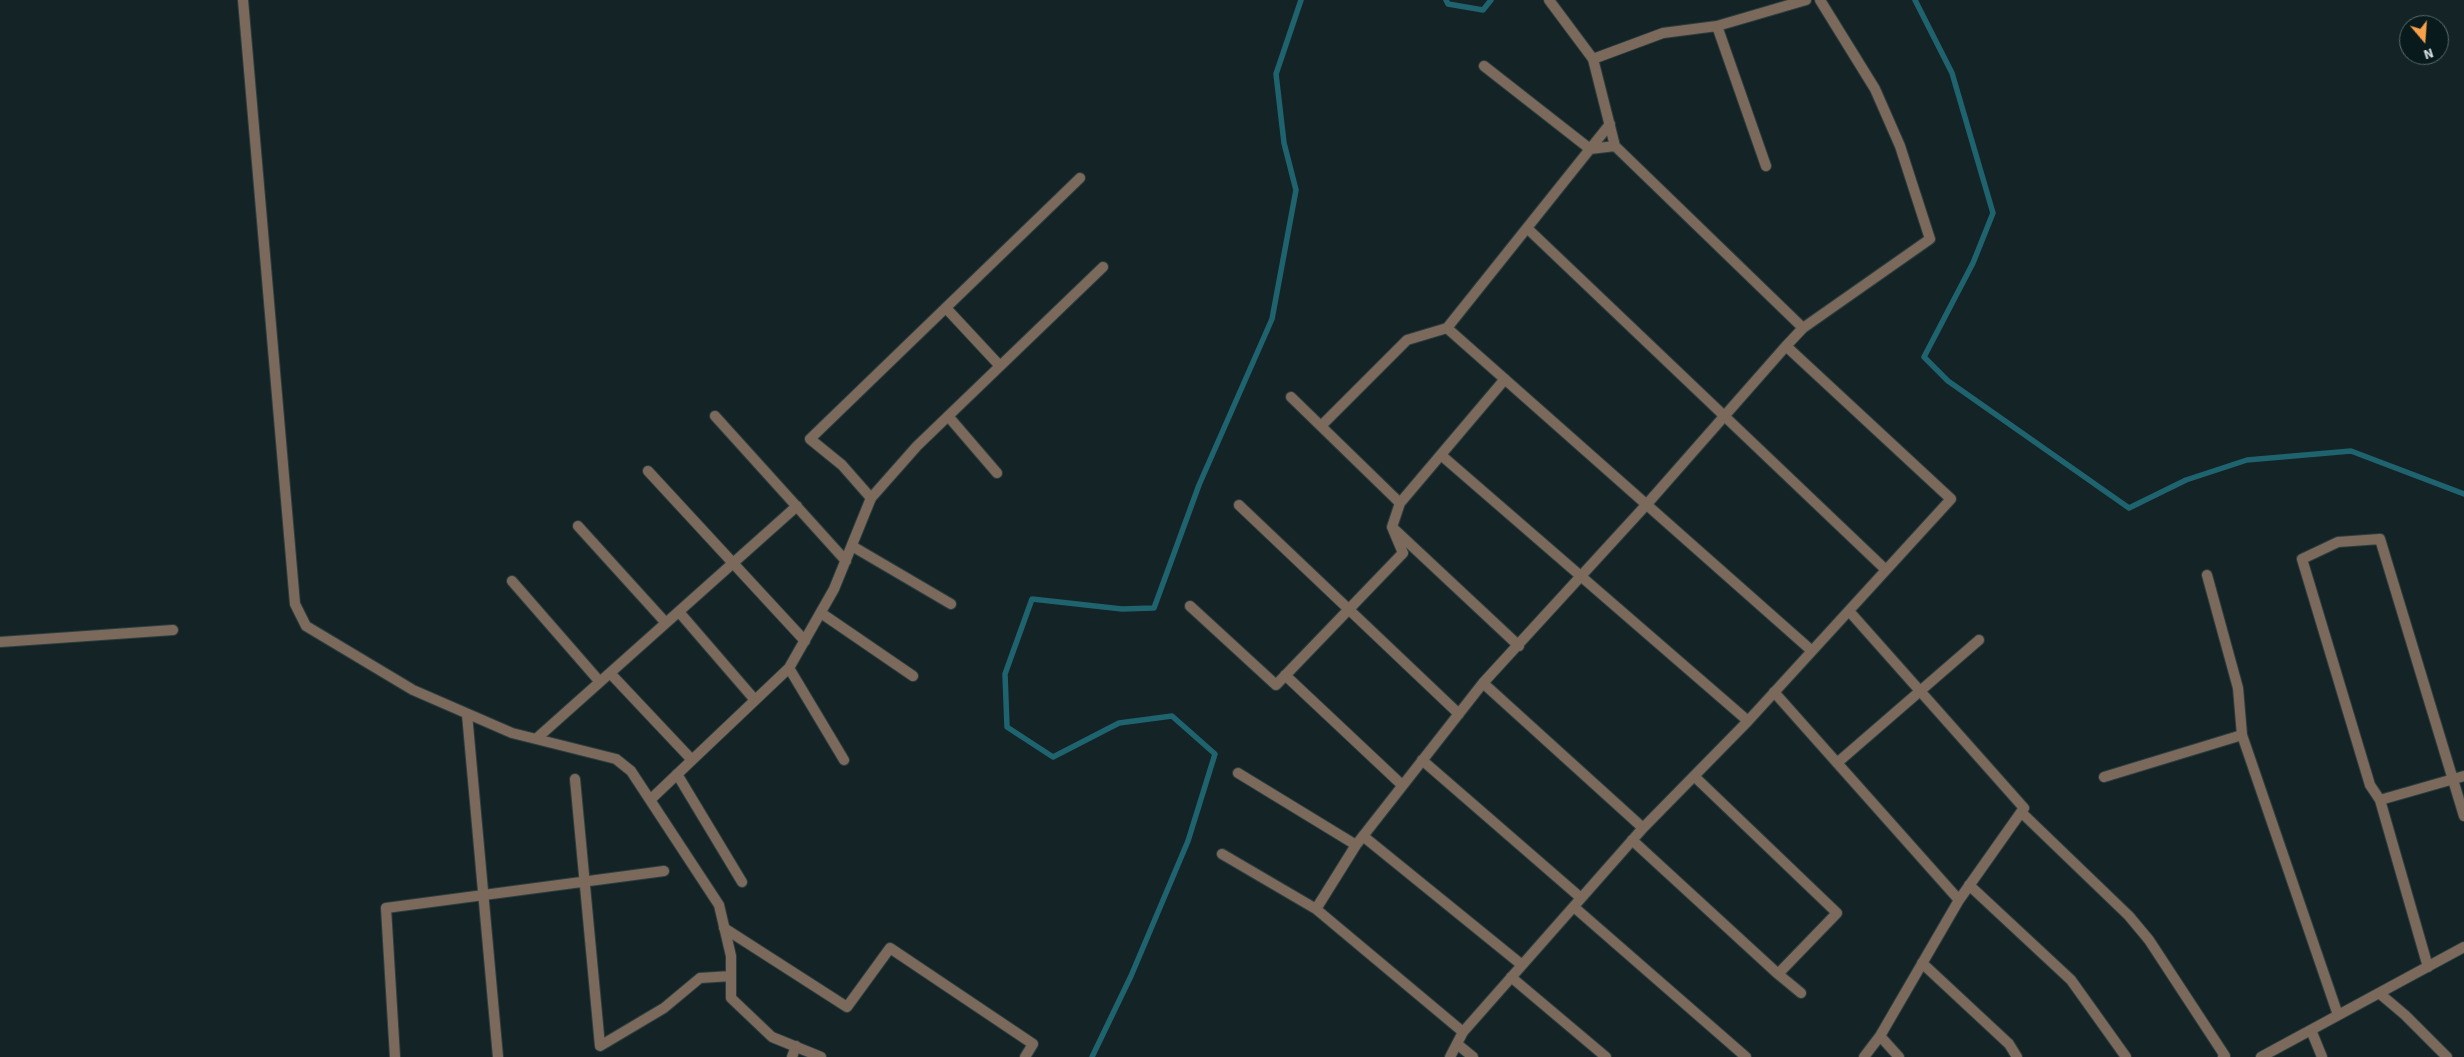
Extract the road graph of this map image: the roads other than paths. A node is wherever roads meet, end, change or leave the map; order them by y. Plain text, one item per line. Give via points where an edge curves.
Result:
1 (243, 0) edge
2 (1548, 0) edge
3 (1806, 0) edge
4 (1820, 0) edge
5 (1717, 26) junction
6 (1593, 58) junction
7 (1484, 66) dead end
8 (1610, 124) junction
9 (1615, 146) junction
10 (1590, 149) junction
11 (1766, 166) dead end
12 (1080, 178) dead end
13 (1527, 228) junction
14 (1104, 267) dead end
15 (946, 308) junction
16 (1447, 328) junction
17 (1803, 328) junction
18 (1786, 346) junction
19 (1000, 366) junction
20 (1505, 379) junction
21 (1291, 397) dead end
22 (715, 416) dead end
23 (948, 416) junction
24 (1725, 416) junction
25 (1321, 426) junction
26 (1441, 455) junction
27 (648, 471) dead end
28 (997, 473) dead end
29 (871, 498) junction
30 (1400, 503) junction
31 (1647, 504) junction
32 (1239, 505) dead end
33 (797, 506) junction
34 (578, 526) dead end
35 (1392, 527) junction
36 (852, 546) junction
37 (846, 561) junction
38 (732, 564) junction
39 (1886, 570) junction
40 (2207, 575) dead end
41 (1581, 576) junction
42 (512, 581) dead end
43 (951, 604) dead end
44 (1190, 606) dead end
45 (1348, 609) junction
46 (1849, 611) junction
47 (679, 612) junction
48 (821, 613) junction
49 (666, 623) junction
50 (174, 630) dead end
51 (1979, 640) dead end
52 (805, 641) junction
53 (0, 642) edge
54 (1519, 646) junction
55 (1812, 651) junction
56 (789, 668) junction
57 (610, 673) junction
58 (1285, 675) junction
59 (913, 676) dead end
60 (600, 682) junction
61 (1483, 683) junction
62 (1920, 691) junction
63 (1774, 692) junction
64 (756, 700) junction
65 (466, 714) junction
66 (1459, 714) junction
67 (1748, 721) junction
68 (2242, 735) junction
69 (536, 739) junction
70 (692, 760) junction
71 (844, 760) dead end
72 (1422, 760) junction
73 (1837, 763) junction
74 (1238, 773) dead end
75 (677, 774) junction
76 (1694, 776) junction
77 (2464, 776) edge
78 (2104, 777) dead end
79 (575, 779) dead end
80 (2452, 780) junction
81 (1402, 785) junction
82 (650, 800) junction
83 (2380, 800) junction
84 (2021, 812) junction
85 (2464, 816) edge
86 (1643, 828) junction
87 (1363, 836) junction
88 (1632, 840) junction
89 (1356, 845) junction
90 (1222, 854) dead end
91 (664, 871) dead end
92 (584, 881) junction
93 (742, 882) dead end
94 (1969, 885) junction
95 (483, 895) junction
96 (1581, 898) junction
97 (1959, 900) junction
98 (1574, 907) junction
99 (1316, 909) junction
100 (724, 928) junction
101 (2464, 947) edge
102 (1922, 963) junction
103 (1522, 965) junction
104 (2428, 966) junction
105 (1778, 974) junction
106 (731, 976) junction
107 (1511, 977) junction
108 (1801, 993) dead end
109 (2378, 993) junction
110 (2338, 1015) junction
111 (2311, 1030) junction
112 (1463, 1032) junction
113 (1880, 1036) junction
114 (1457, 1044) junction
115 (796, 1046) junction
116 (395, 1057) edge
117 (498, 1057) edge
118 (792, 1057) edge
119 (821, 1057) edge
120 (1026, 1057) edge
121 (1450, 1057) edge
122 (1473, 1057) edge
123 (1606, 1057) edge
124 (1746, 1057) edge
125 (1864, 1057) edge
126 (1899, 1057) edge
127 (2018, 1057) edge
128 (2126, 1057) edge
129 (2223, 1057) edge
130 (2261, 1057) edge
131 (2322, 1057) edge
132 (2447, 1057) edge

1 - 65 street via 295,604 306,626 413,690
2 - 6 street
3 - 5 street
4 - 17 street via 1875,89 1900,146 1930,239
5 - 6 street via 1662,33
5 - 11 street
6 - 8 street
7 - 10 street
8 - 9 street
8 - 10 street
9 - 10 street
9 - 17 street
10 - 13 street
12 - 15 street
13 - 16 street
13 - 24 street
14 - 19 street
15 - 19 street
15 - 29 street via 810,439 842,465
16 - 20 street
16 - 25 street via 1408,340
17 - 18 street
18 - 24 street
18 - 39 street via 1951,499
19 - 23 street
20 - 26 street
20 - 31 street
21 - 25 street
22 - 33 street
23 - 28 street
23 - 29 street
24 - 31 street
24 - 39 street
25 - 30 street
26 - 30 street
26 - 41 street
27 - 38 street
29 - 36 street
30 - 35 street
31 - 41 street
31 - 55 street
32 - 45 street
33 - 37 street
33 - 38 street
34 - 49 street
35 - 45 street via 1403,553
35 - 54 street
36 - 37 street
36 - 43 street
37 - 48 street
38 - 47 street
38 - 52 street
39 - 46 street
40 - 68 street via 2238,688
41 - 54 street
41 - 67 street
42 - 60 street
44 - 58 street via 1276,684
45 - 58 street
45 - 66 street
46 - 55 street
46 - 62 street
47 - 49 street
47 - 64 street
48 - 52 street
48 - 59 street
49 - 57 street
50 - 53 street
51 - 62 street
52 - 56 street
54 - 61 street
55 - 63 street
56 - 64 street
56 - 71 street
57 - 60 street
57 - 70 street
58 - 81 street
60 - 69 street
61 - 66 street
61 - 86 street
62 - 73 street
62 - 84 street via 2024,808
63 - 67 street
63 - 73 street
64 - 70 street
65 - 69 street
65 - 95 street
66 - 72 street
67 - 76 street
68 - 78 street
68 - 110 street
69 - 82 street via 616,759 632,771
70 - 75 street
72 - 81 street
72 - 96 street
73 - 97 street
74 - 89 street
75 - 82 street
75 - 93 street
76 - 86 street
76 - 105 street via 1836,912
77 - 80 street
79 - 92 street
80 - 83 street
80 - 83 street via 2380,538 2338,542 2302,559 2370,785
80 - 85 street
81 - 87 street
82 - 100 street via 719,905
83 - 104 street
84 - 94 street
84 - 129 street via 2129,916 2149,940
86 - 88 street
87 - 89 street
87 - 103 street
88 - 96 street
88 - 105 street
89 - 99 street
90 - 99 street
91 - 92 street
92 - 95 street
92 - 106 street via 600,1046 664,1008 700,978
94 - 97 street
94 - 128 street via 2071,980
95 - 116 street via 386,908
95 - 117 street
96 - 98 street
97 - 102 street
98 - 103 street
98 - 124 street
99 - 112 street
100 - 106 street via 731,956
100 - 120 street via 848,1007 890,948 1033,1044
101 - 104 street
102 - 113 street
102 - 127 street via 2009,1044
103 - 107 street
104 - 109 street
105 - 108 street
106 - 115 street via 732,998 772,1037
107 - 112 street
107 - 123 street
109 - 110 street
109 - 132 street
110 - 111 street
111 - 130 street
111 - 131 street
112 - 114 street
113 - 125 street
113 - 126 street
114 - 121 street
114 - 122 street
115 - 118 street
115 - 119 street

